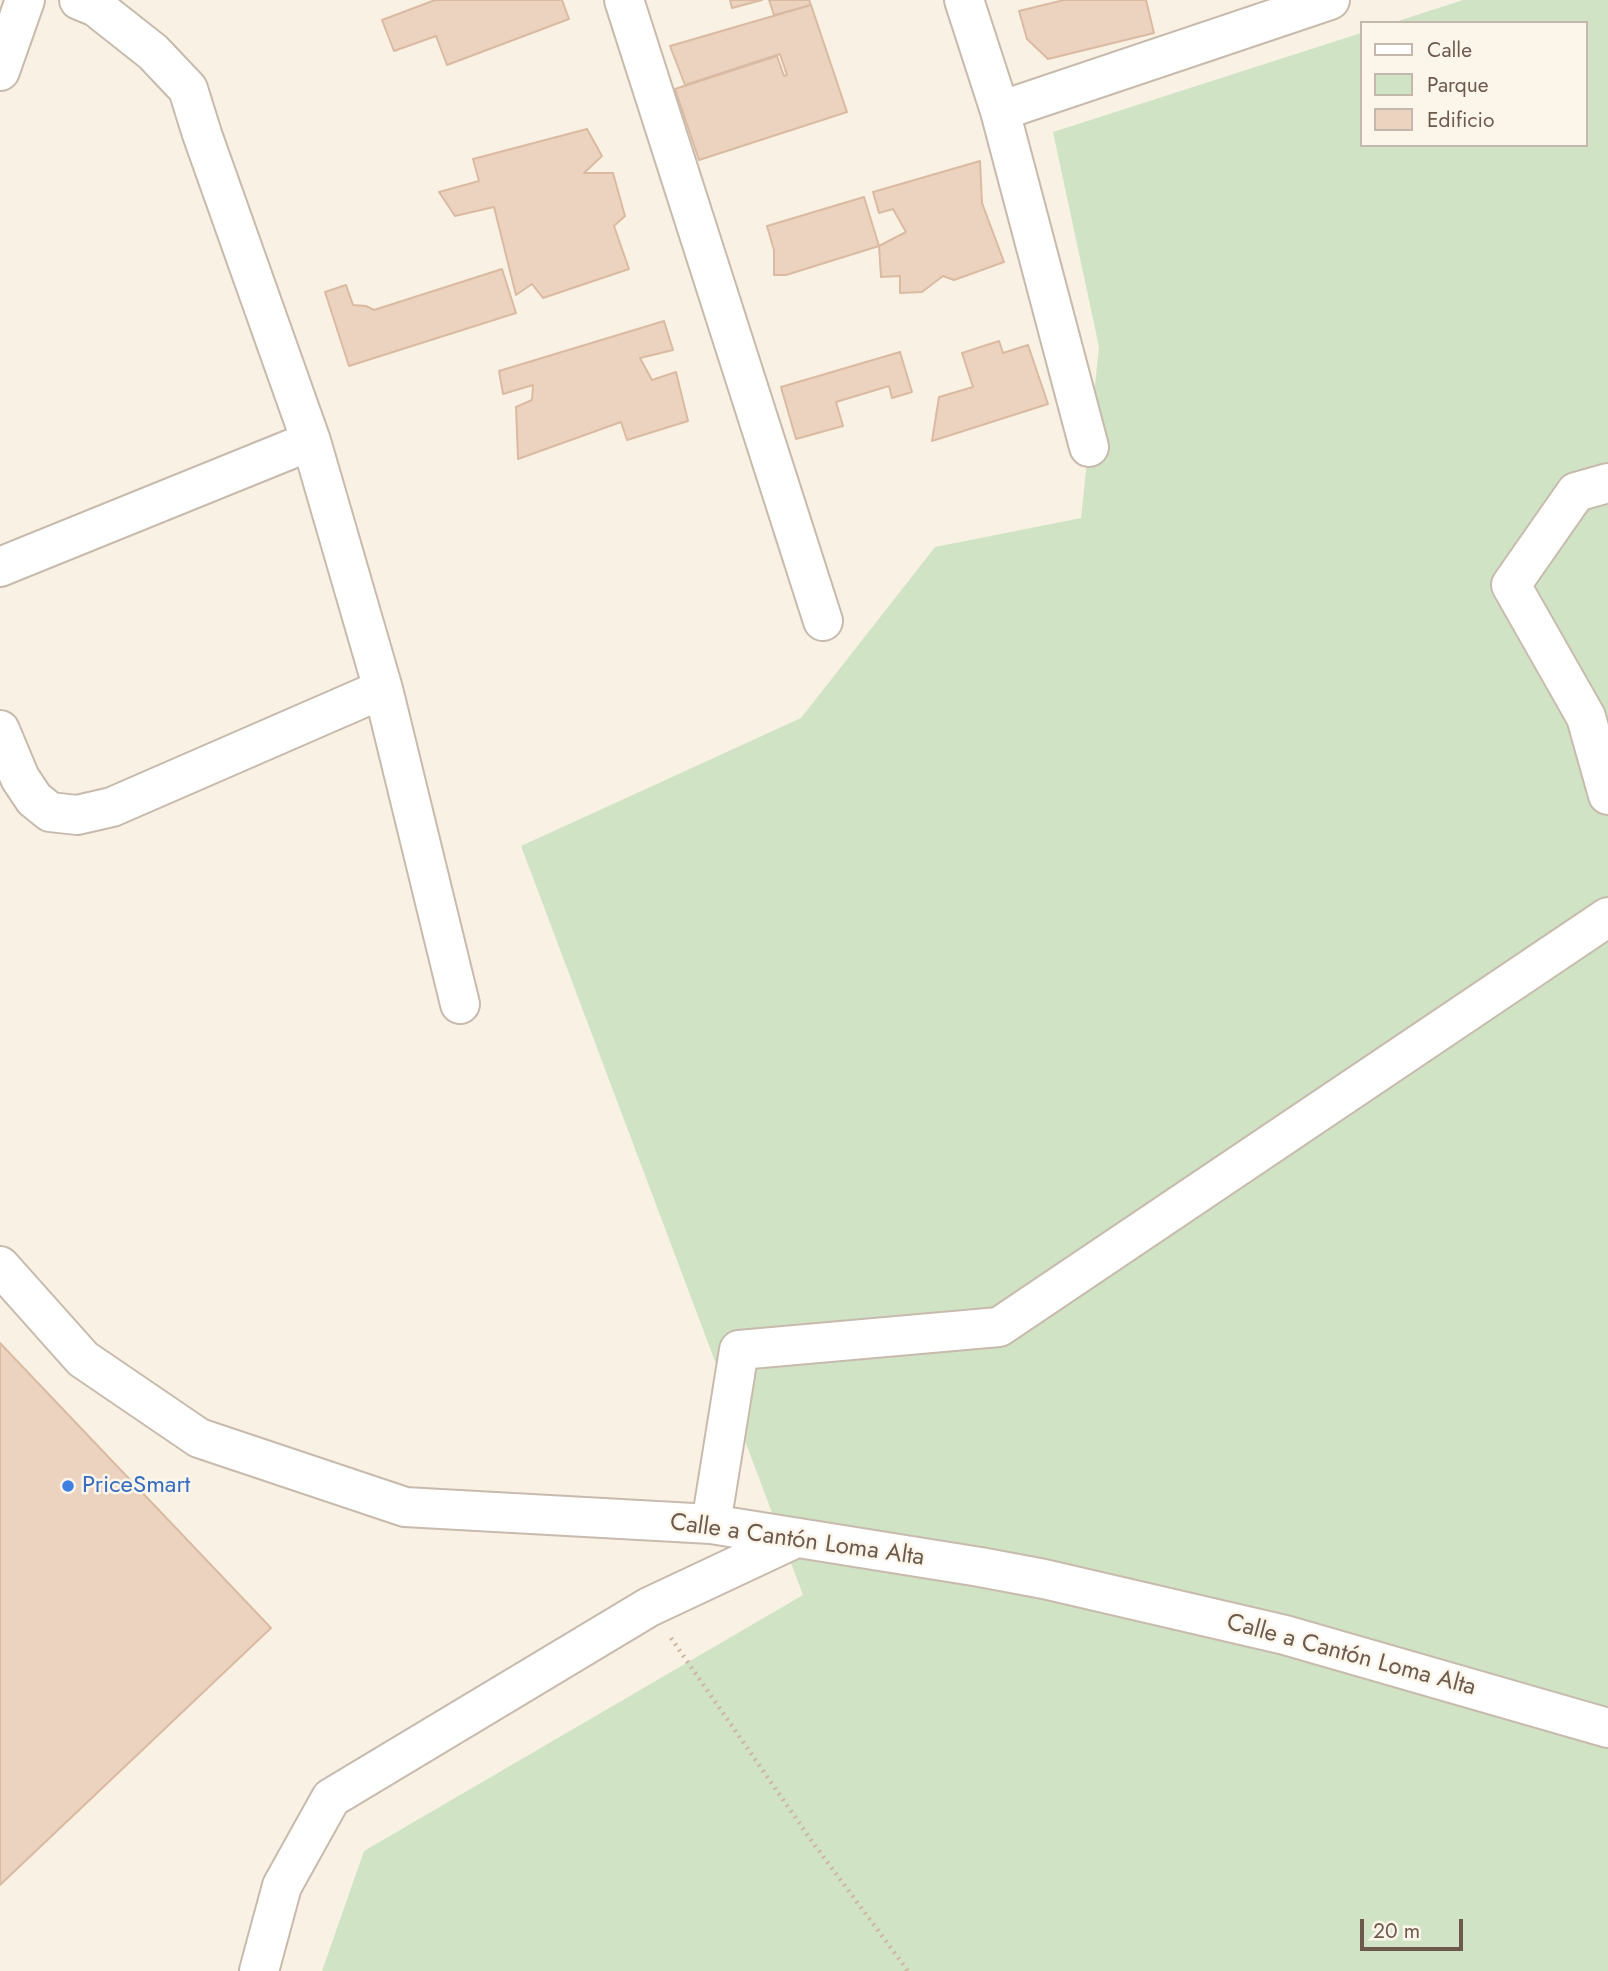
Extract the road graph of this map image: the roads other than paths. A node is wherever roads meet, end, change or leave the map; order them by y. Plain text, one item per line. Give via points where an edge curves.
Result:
1 (25, 0) edge
2 (79, 0) edge
3 (624, 0) edge
4 (964, 0) edge
5 (1330, 0) edge
6 (0, 71) edge
7 (1000, 111) junction
8 (311, 441) junction
9 (1089, 447) dead end
10 (1608, 484) edge
11 (0, 567) edge
12 (823, 621) dead end
13 (383, 689) junction
14 (0, 730) edge
15 (1608, 794) edge
16 (1608, 917) edge
17 (460, 1004) dead end
18 (0, 1266) edge
19 (711, 1524) junction
20 (796, 1538) junction
21 (1608, 1728) edge
22 (259, 1971) edge

1 - 6 street
2 - 8 street via 96,7 153,52 188,89
3 - 12 street
4 - 7 street
5 - 7 street
7 - 9 street
8 - 11 street
8 - 13 street
10 - 15 street via 1576,492 1511,584 1586,718
13 - 14 street via 112,807 77,815 50,812 34,799
13 - 17 street
16 - 19 street via 999,1327 739,1350
18 - 19 street, Calle a Cantón Loma Alta via 83,1360 199,1438 405,1507
19 - 20 street, Calle a Cantón Loma Alta
20 - 21 street, Calle a Cantón Loma Alta via 1044,1579 1284,1635
20 - 22 street via 649,1607 331,1798 282,1885

